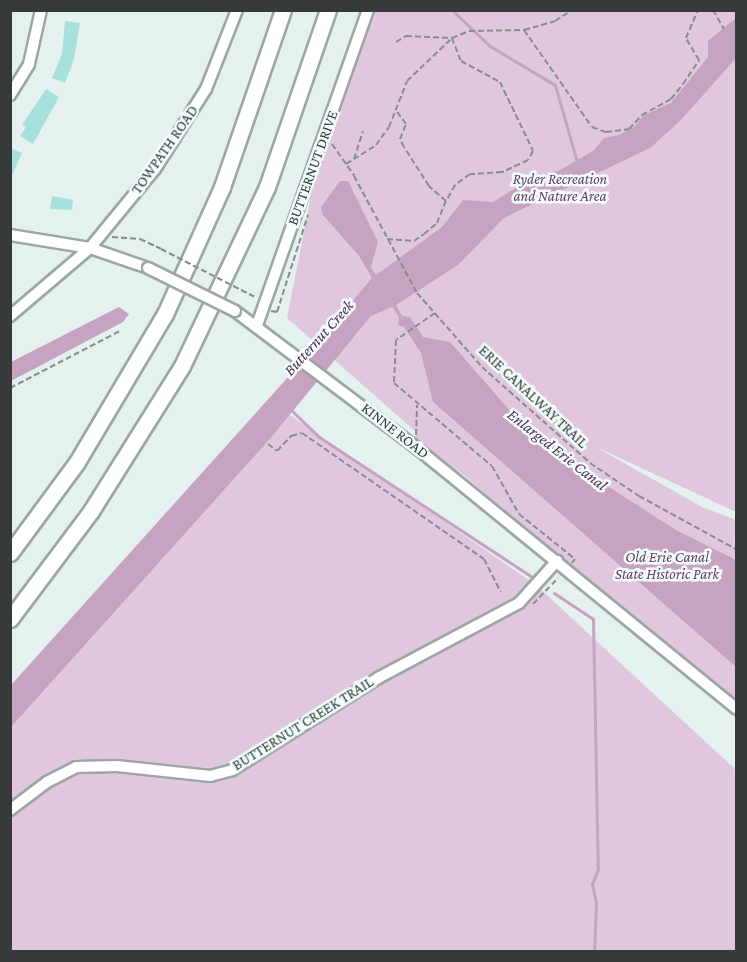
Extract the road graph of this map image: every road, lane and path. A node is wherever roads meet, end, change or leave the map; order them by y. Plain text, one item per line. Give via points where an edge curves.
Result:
1 (41, 10) edge
2 (237, 10) edge
3 (283, 10) edge
4 (328, 10) edge
5 (369, 10) edge
6 (572, 10) edge
7 (698, 10) edge
8 (713, 10) edge
9 (724, 29) dead end
10 (524, 30) junction
11 (452, 38) junction
12 (396, 42) dead end
13 (10, 95) edge
14 (396, 110) junction
15 (363, 130) dead end
16 (328, 153) dead end
17 (354, 159) junction
18 (346, 164) junction
19 (446, 201) junction
20 (311, 206) dead end
21 (101, 234) junction
22 (10, 235) edge
23 (386, 239) junction
24 (90, 248) junction
25 (249, 294) dead end
26 (263, 309) junction
27 (435, 313) junction
28 (10, 316) edge
29 (257, 325) junction
30 (120, 332) dead end
31 (10, 388) edge
32 (417, 405) junction
33 (268, 444) dead end
34 (413, 445) junction
35 (736, 549) edge
36 (10, 552) edge
37 (557, 561) junction
38 (567, 569) junction
39 (501, 592) dead end
40 (519, 603) junction
41 (10, 619) edge
42 (736, 708) edge
43 (10, 810) edge

1 - 13 street via 29,64
2 - 21 street, TOWPATH ROAD via 214,72 185,125
3 - 36 highway via 222,187 165,314 77,462
4 - 41 highway via 267,187 182,366 91,512
5 - 26 street, BUTTERNUT DRIVE
6 - 10 path via 555,21
7 - 10 path via 686,38 699,60 671,99 642,114 628,129 606,132 592,127
8 - 9 path
10 - 11 path via 469,31
11 - 12 path via 406,36
11 - 14 path via 407,81
11 - 19 path via 461,61 500,82 533,152 528,160 502,172 470,174 455,185
14 - 17 path via 376,145
14 - 19 path via 406,124 400,139 404,147 429,186
15 - 17 path
16 - 18 path, ERIE CANALWAY TRAIL via 331,143
17 - 18 path
18 - 23 path, ERIE CANALWAY TRAIL
19 - 23 path via 437,223 424,234 414,240
20 - 26 path via 277,312
21 - 24 street, TOWPATH ROAD
21 - 25 path, bridge via 140,239
22 - 24 street, KINNE ROAD
23 - 27 path, ERIE CANALWAY TRAIL via 417,293
24 - 28 street
24 - 29 street, KINNE ROAD, bridge via 148,268
26 - 29 street, BUTTERNUT DRIVE
27 - 32 path via 402,334 394,348 394,383
27 - 35 path, ERIE CANALWAY TRAIL via 482,367 590,463 639,496
29 - 34 street, KINNE ROAD
30 - 31 path
32 - 34 path
32 - 38 path via 492,466 519,514 575,559
33 - 39 path via 277,452 291,436 302,433 484,559
34 - 37 street, KINNE ROAD
37 - 38 street, KINNE ROAD
37 - 40 street, BUTTERNUT CREEK TRAIL
38 - 40 path via 540,599 531,605
38 - 42 street, KINNE ROAD
40 - 43 street, BUTTERNUT CREEK TRAIL via 378,678 220,774 76,766

